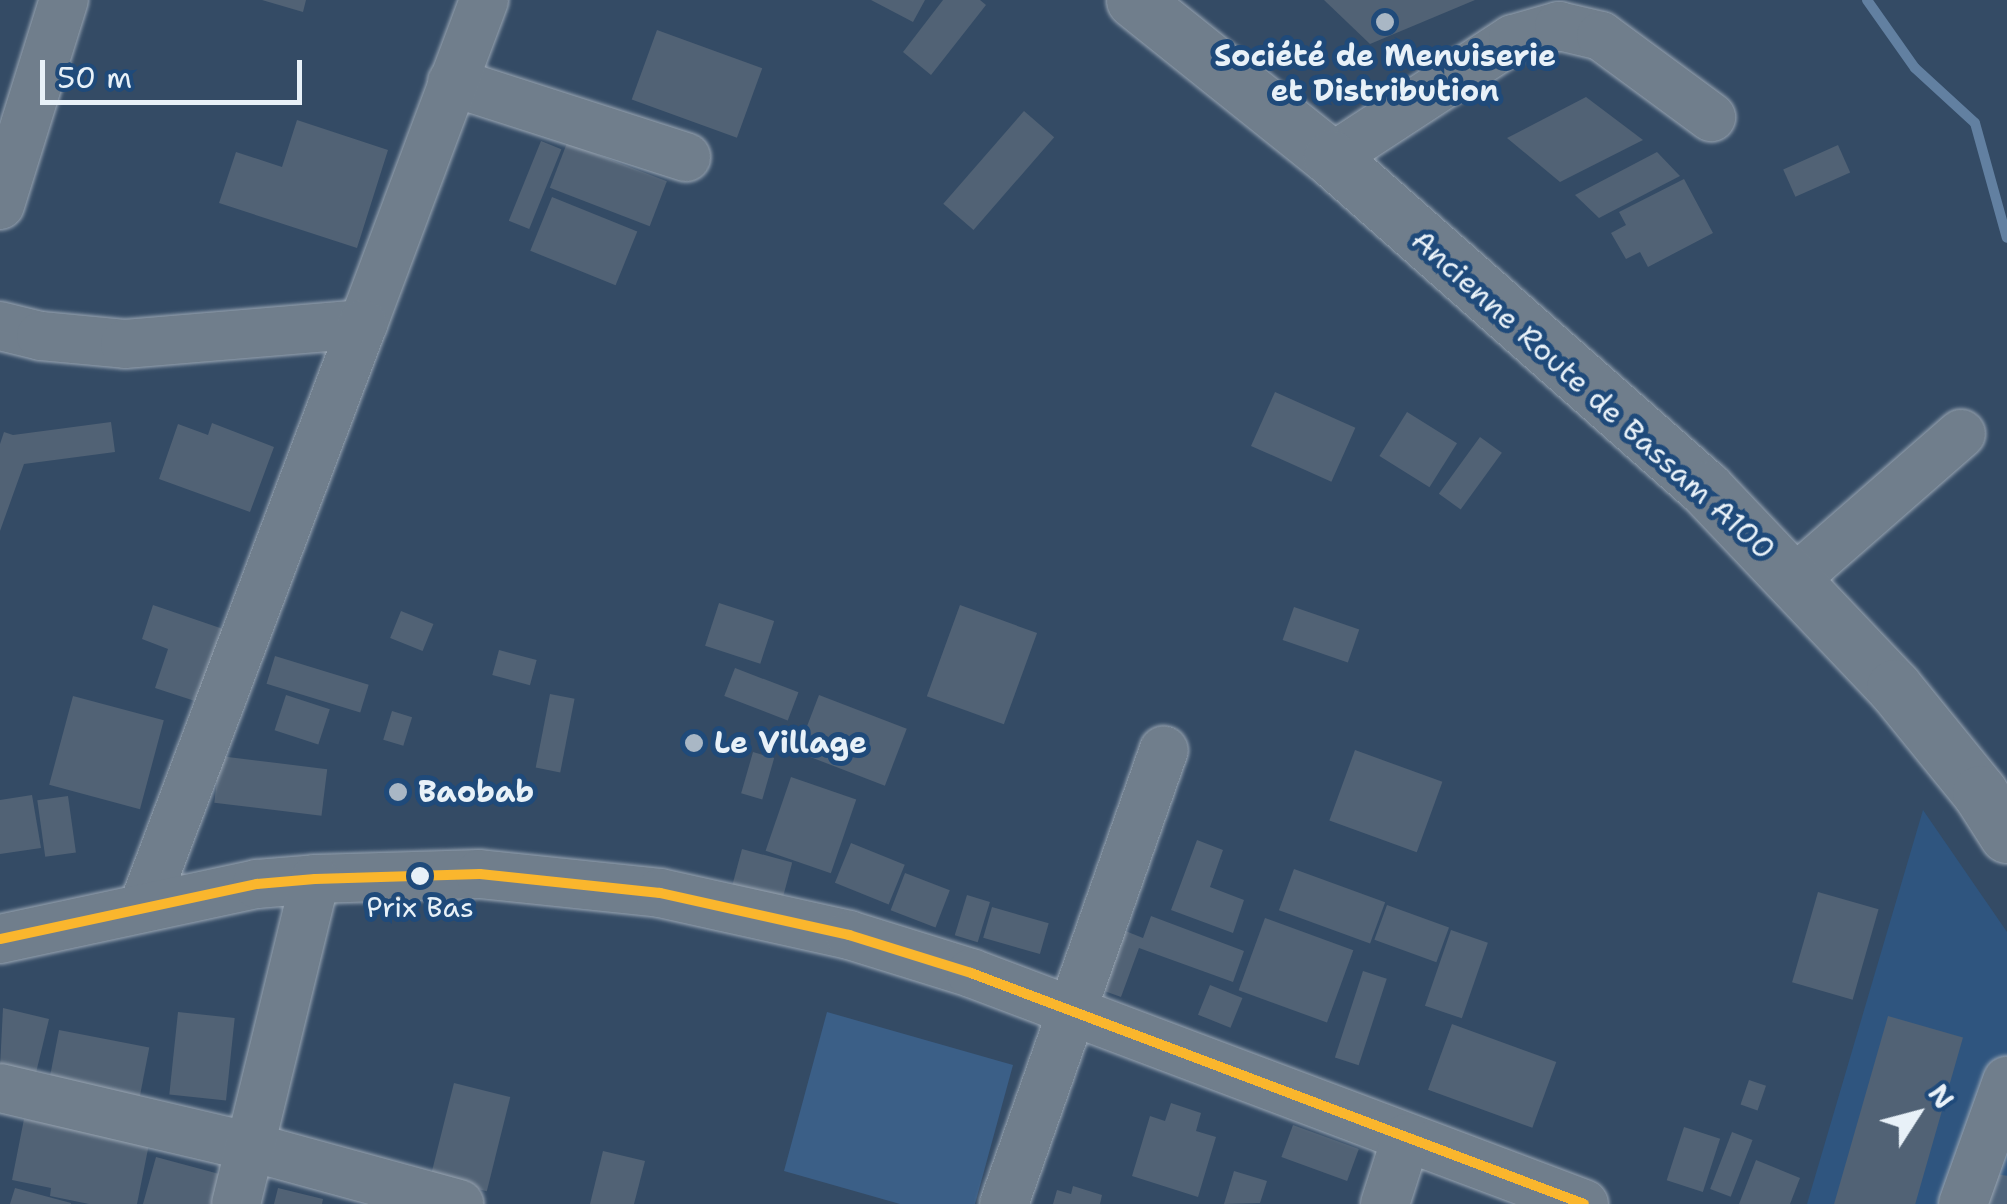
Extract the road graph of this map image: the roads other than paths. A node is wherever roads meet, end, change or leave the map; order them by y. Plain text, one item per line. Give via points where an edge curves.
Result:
1 (64, 0) edge
2 (484, 0) edge
3 (1134, 0) edge
4 (20, 74) edge
5 (452, 82) junction
6 (1710, 116) dead end
7 (686, 157) dead end
8 (1330, 158) junction
9 (0, 205) edge
10 (363, 324) junction
11 (0, 326) edge
12 (1961, 434) dead end
13 (1794, 580) junction
14 (1164, 750) dead end
15 (2007, 834) edge
16 (314, 879) junction
17 (143, 907) junction
18 (0, 939) edge
19 (1075, 1010) junction
20 (2007, 1082) edge
21 (0, 1088) edge
22 (1406, 1138) junction
23 (251, 1148) junction
24 (1969, 1198) edge
25 (236, 1204) edge
26 (459, 1204) edge
27 (1004, 1204) edge
28 (1385, 1204) edge
29 (1584, 1204) edge

1 - 4 street
2 - 5 street
3 - 8 main road, Ancienne Route de Bassam A100
4 - 9 street
5 - 7 street
5 - 10 street
6 - 8 street via 1601,36 1560,26 1513,39
8 - 13 main road, Ancienne Route de Bassam A100 via 1665,452
10 - 11 street via 125,344
10 - 17 street
12 - 13 street
13 - 15 main road, Ancienne Route de Bassam A100 via 1894,687
14 - 19 street
16 - 17 street
16 - 19 street via 480,874 660,892 849,935
16 - 23 street
17 - 18 street
19 - 22 street
19 - 27 street
20 - 24 street
21 - 23 street
22 - 28 street
22 - 29 street
23 - 25 street
23 - 26 street

